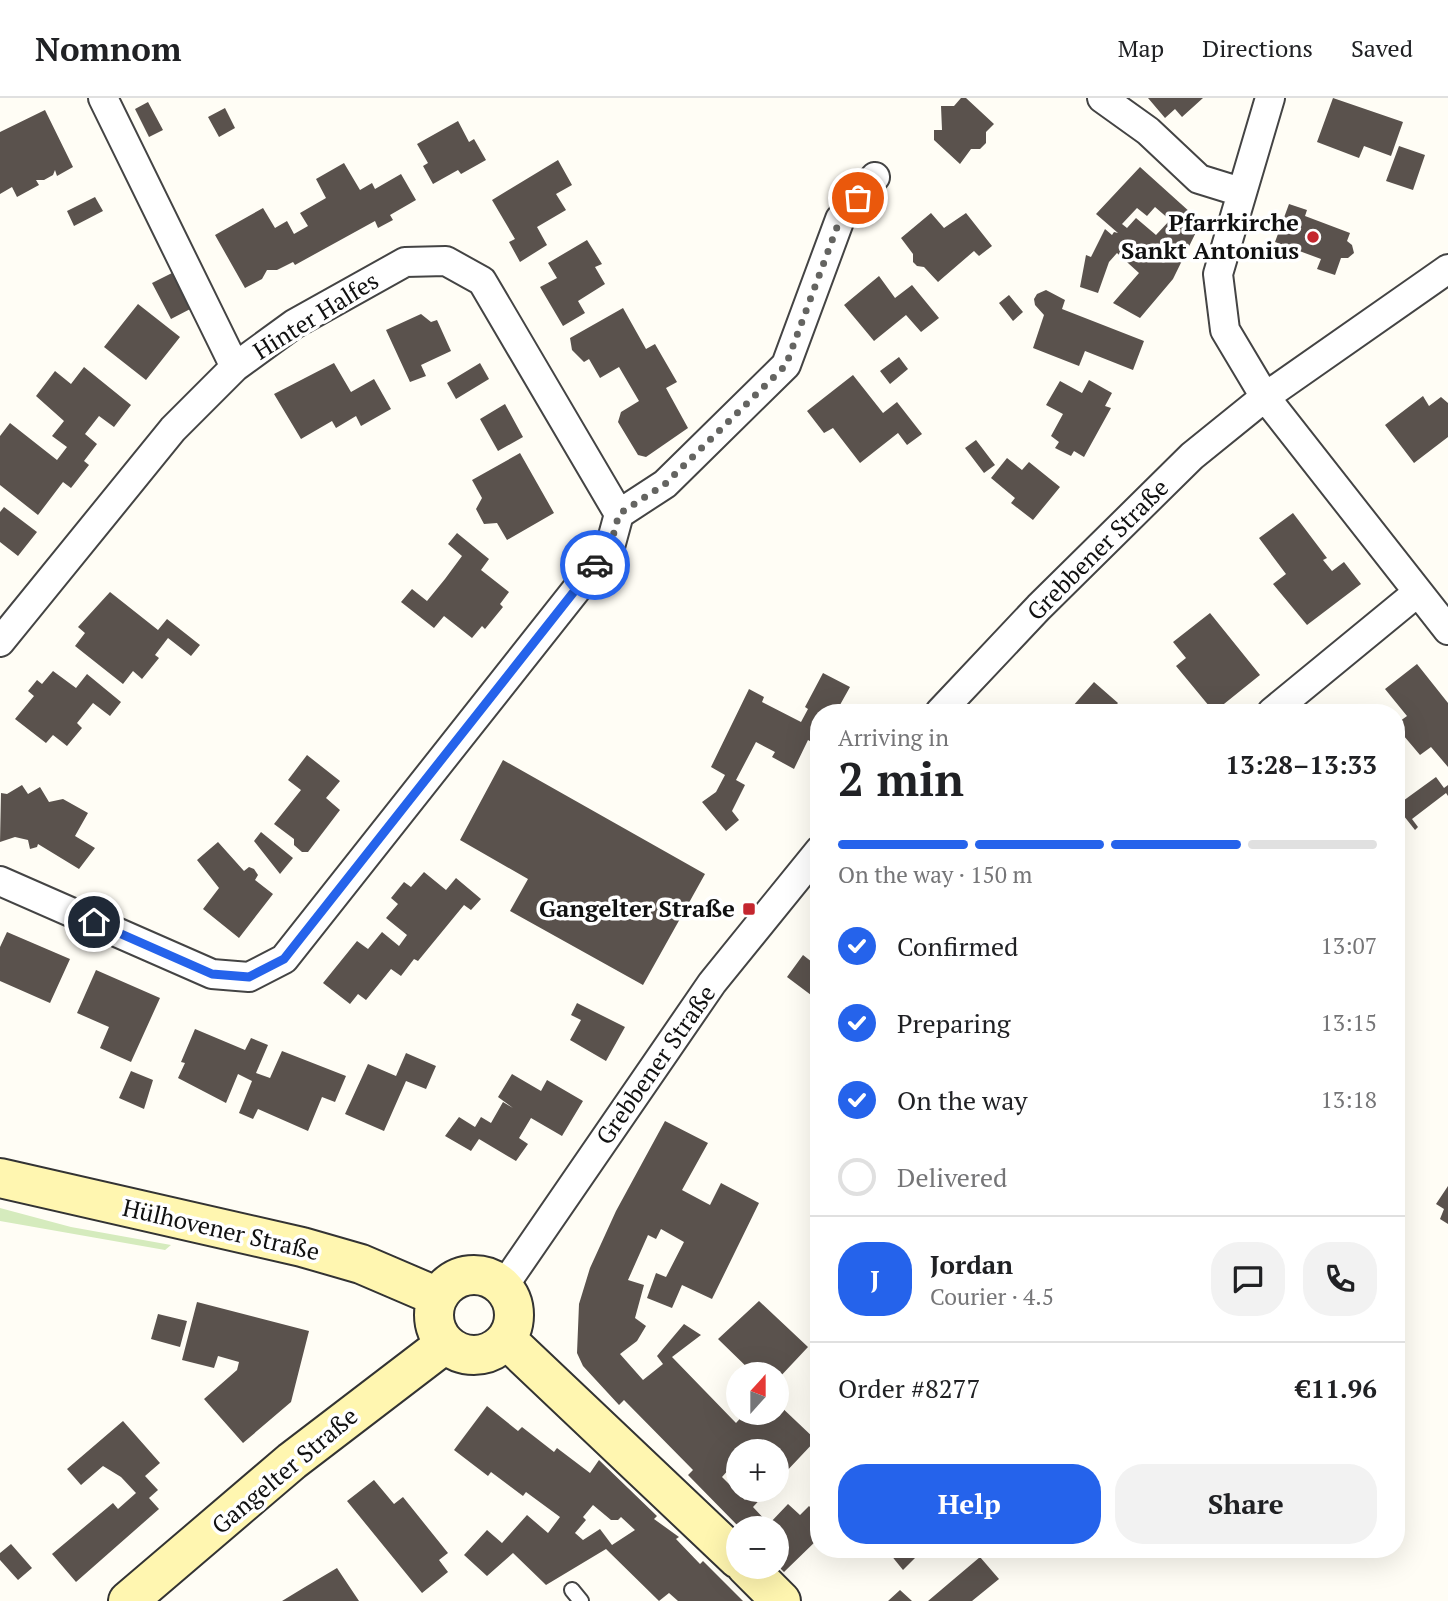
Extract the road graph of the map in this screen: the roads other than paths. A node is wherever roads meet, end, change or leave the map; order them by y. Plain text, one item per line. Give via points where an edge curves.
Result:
1 (103, 98) edge
2 (1102, 98) edge
3 (1270, 98) edge
4 (875, 177) dead end
5 (1241, 192) junction
6 (1448, 268) edge
7 (235, 367) junction
8 (1265, 397) junction
9 (619, 514) junction
10 (1418, 592) junction
11 (1448, 630) edge
12 (0, 642) edge
13 (948, 704) edge
14 (1282, 704) edge
15 (810, 862) edge
16 (0, 881) edge
17 (0, 1178) edge
18 (503, 1287) junction
19 (438, 1297) junction
20 (507, 1340) junction
21 (445, 1344) junction
22 (726, 1548) edge
23 (759, 1579) edge
24 (128, 1601) edge
25 (781, 1601) edge

1 - 7 street
2 - 5 street via 1148,131 1199,179
3 - 5 street
4 - 9 street via 840,219 786,365 665,484
5 - 8 street via 1217,274 1226,330
6 - 8 street, Grebbener Straße
7 - 9 street, Hinter Halfes via 294,324 405,262 446,261 482,281
7 - 12 street, Hinter Halfes via 173,429
8 - 10 street
8 - 13 street, Grebbener Straße via 1192,456
9 - 16 street via 610,547 284,959 249,977 212,974
10 - 11 street
10 - 14 street
15 - 18 street, Grebbener Straße via 712,984
17 - 19 main road, Hülhovener Straße via 302,1247 361,1264
18 - 19 main road via 493,1279 468,1275 445,1286
18 - 20 main road via 514,1313
19 - 21 main road via 433,1321
20 - 21 main road via 477,1356
20 - 22 main road
21 - 24 main road, Gangelter Straße via 292,1461
23 - 25 main road

